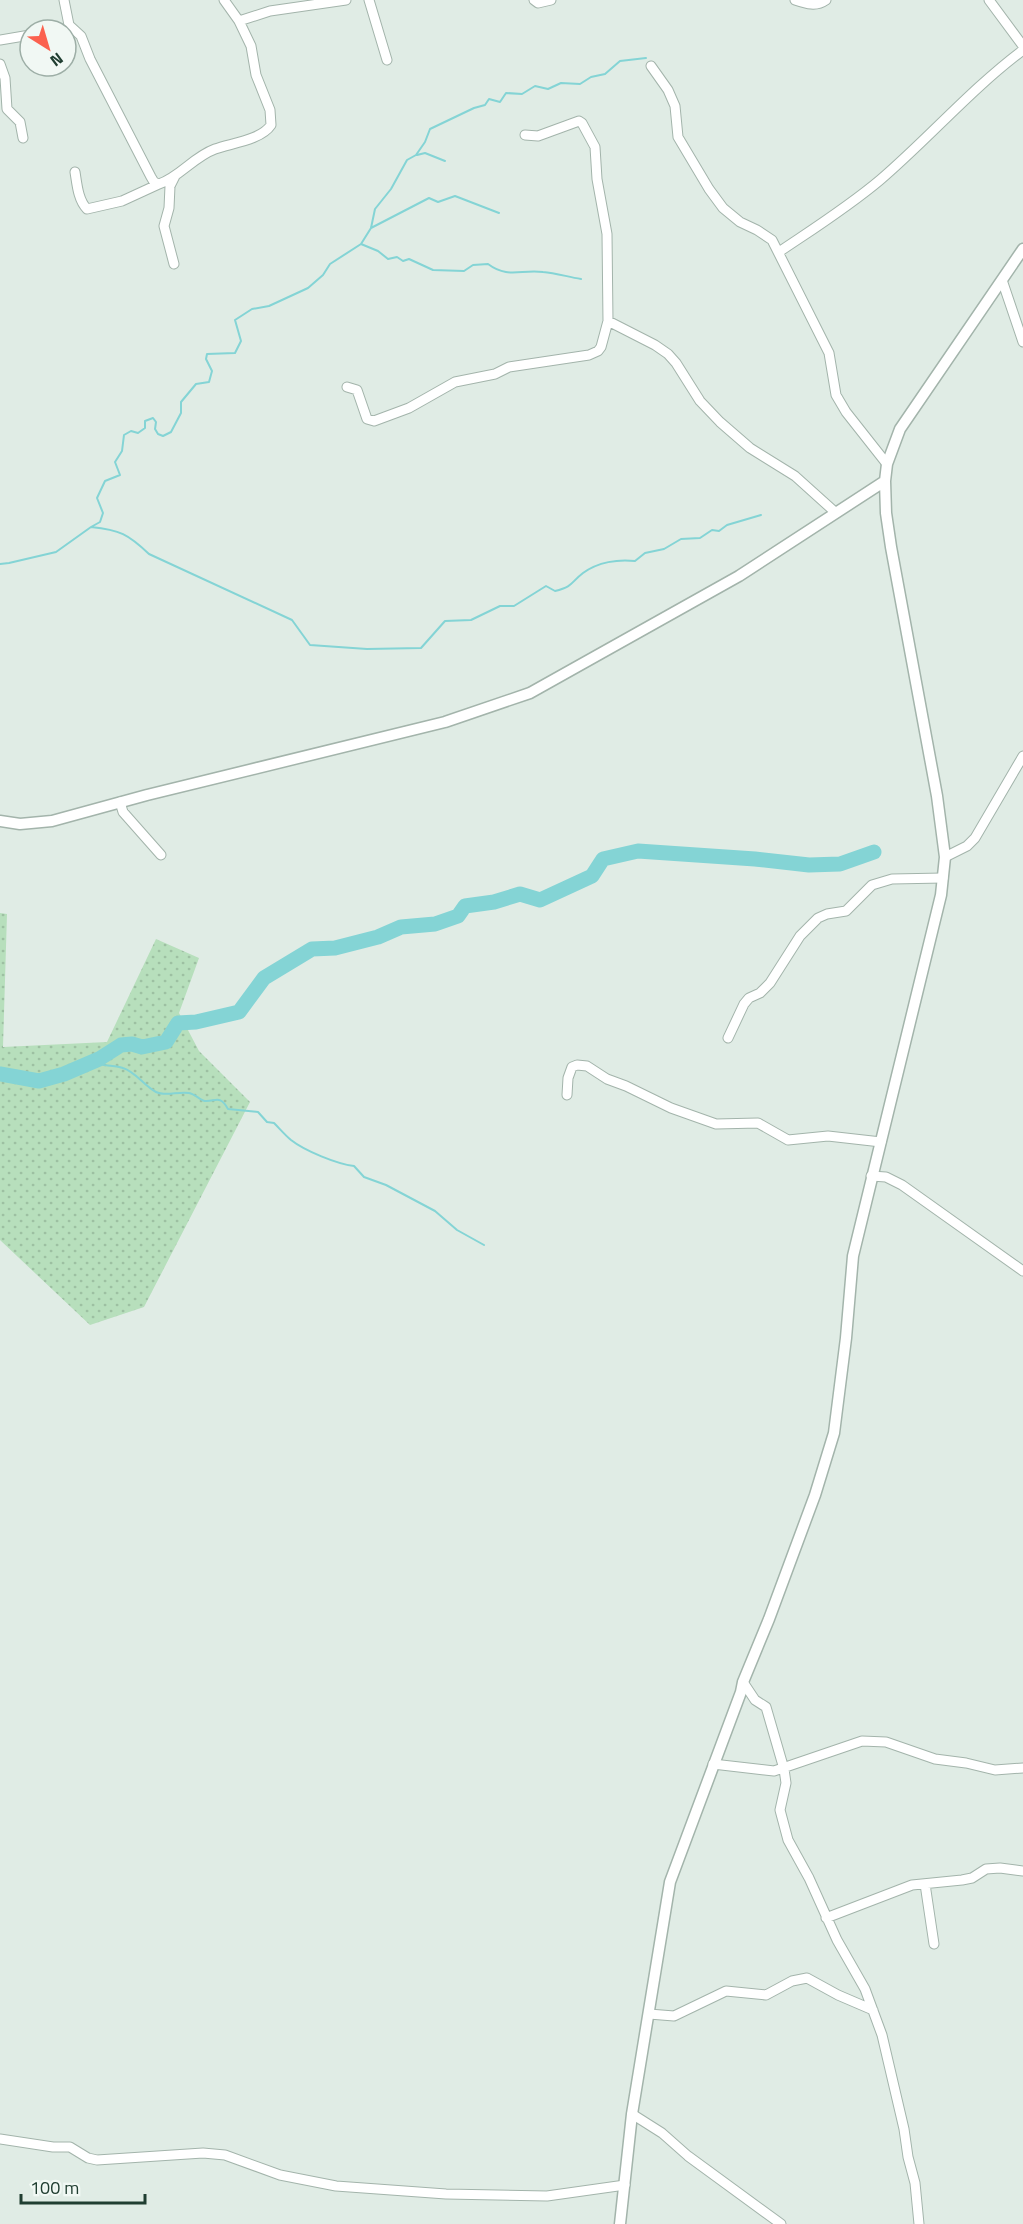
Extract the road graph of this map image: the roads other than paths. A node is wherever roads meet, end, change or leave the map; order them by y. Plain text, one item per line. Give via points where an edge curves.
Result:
1 (63, 0) edge
2 (224, 0) edge
3 (345, 0) edge
4 (369, 0) edge
5 (534, 0) edge
6 (551, 0) edge
7 (795, 0) edge
8 (826, 0) edge
9 (989, 0) edge
10 (66, 18) edge
11 (239, 21) junction
12 (78, 34) edge
13 (18, 37) edge
14 (0, 40) edge
15 (1023, 48) edge
16 (387, 60) dead end
17 (0, 64) edge
18 (651, 66) dead end
19 (525, 135) dead end
20 (23, 138) dead end
21 (75, 172) dead end
22 (175, 176) junction
23 (159, 184) junction
24 (1023, 249) edge
25 (779, 252) junction
26 (174, 264) dead end
27 (1002, 280) junction
28 (608, 321) junction
29 (1023, 342) edge
30 (347, 387) dead end
31 (887, 464) junction
32 (885, 481) junction
33 (835, 513) junction
34 (1022, 762) edge
35 (120, 802) junction
36 (0, 821) edge
37 (161, 855) dead end
38 (945, 857) junction
39 (943, 878) junction
40 (728, 1038) dead end
41 (567, 1095) dead end
42 (881, 1142) junction
43 (871, 1176) junction
44 (1023, 1271) edge
45 (743, 1682) junction
46 (713, 1764) junction
47 (1023, 1768) edge
48 (784, 1769) junction
49 (1023, 1871) edge
50 (925, 1884) junction
51 (826, 1918) junction
52 (934, 1944) dead end
53 (873, 2010) junction
54 (649, 2014) junction
55 (632, 2114) junction
56 (0, 2139) edge
57 (625, 2185) junction
58 (620, 2224) edge
59 (781, 2224) edge
60 (919, 2224) edge

1 - 10 street
2 - 11 street
3 - 11 street via 270,11
4 - 16 street
5 - 6 street
7 - 8 street via 810,5
9 - 15 street
11 - 22 street via 251,46 271,124 262,134 202,155
12 - 23 street via 151,177
13 - 14 street
15 - 25 street via 882,179
17 - 20 street via 7,110 20,122
18 - 25 street via 675,106 678,137 709,189 723,208 772,240
19 - 28 street via 538,136 579,121 595,147 608,234
21 - 23 street via 87,209 122,201
22 - 23 street
22 - 26 street via 164,226
24 - 27 street
25 - 31 street via 830,353 836,394
27 - 29 street
27 - 31 street via 900,429
28 - 30 street via 601,347 594,354 509,367 455,382 409,408 374,421 367,419 357,390
28 - 33 street via 668,354 700,401 720,422 750,448 795,476
31 - 32 street
32 - 33 street
32 - 38 street via 891,547
33 - 35 street via 729,582 530,693 445,722
34 - 38 street via 975,838
35 - 36 street via 52,821
35 - 37 street via 123,812
38 - 39 street
39 - 40 street via 892,879 872,885 846,911 818,918 800,936 770,983 744,1004
39 - 42 street
41 - 42 street via 573,1067 587,1066 671,1108 716,1124 758,1123 788,1140 828,1136
42 - 43 street
43 - 44 street via 886,1177 902,1185
43 - 45 street via 853,1256 834,1433 815,1495
45 - 46 street
45 - 48 street via 755,1700 766,1707
46 - 48 street via 764,1771
46 - 54 street via 670,1882
47 - 48 street via 995,1770 935,1759 886,1742 862,1741
48 - 51 street via 781,1819
49 - 50 street via 986,1869 972,1878
50 - 51 street via 912,1885
50 - 52 street
51 - 53 street
53 - 54 street via 807,1978 766,1995 726,1991 674,2016
53 - 60 street via 904,2129
54 - 55 street
55 - 57 street
55 - 59 street
56 - 57 street via 70,2146 97,2160 182,2153 225,2155 280,2175 336,2186 548,2196
57 - 58 street

